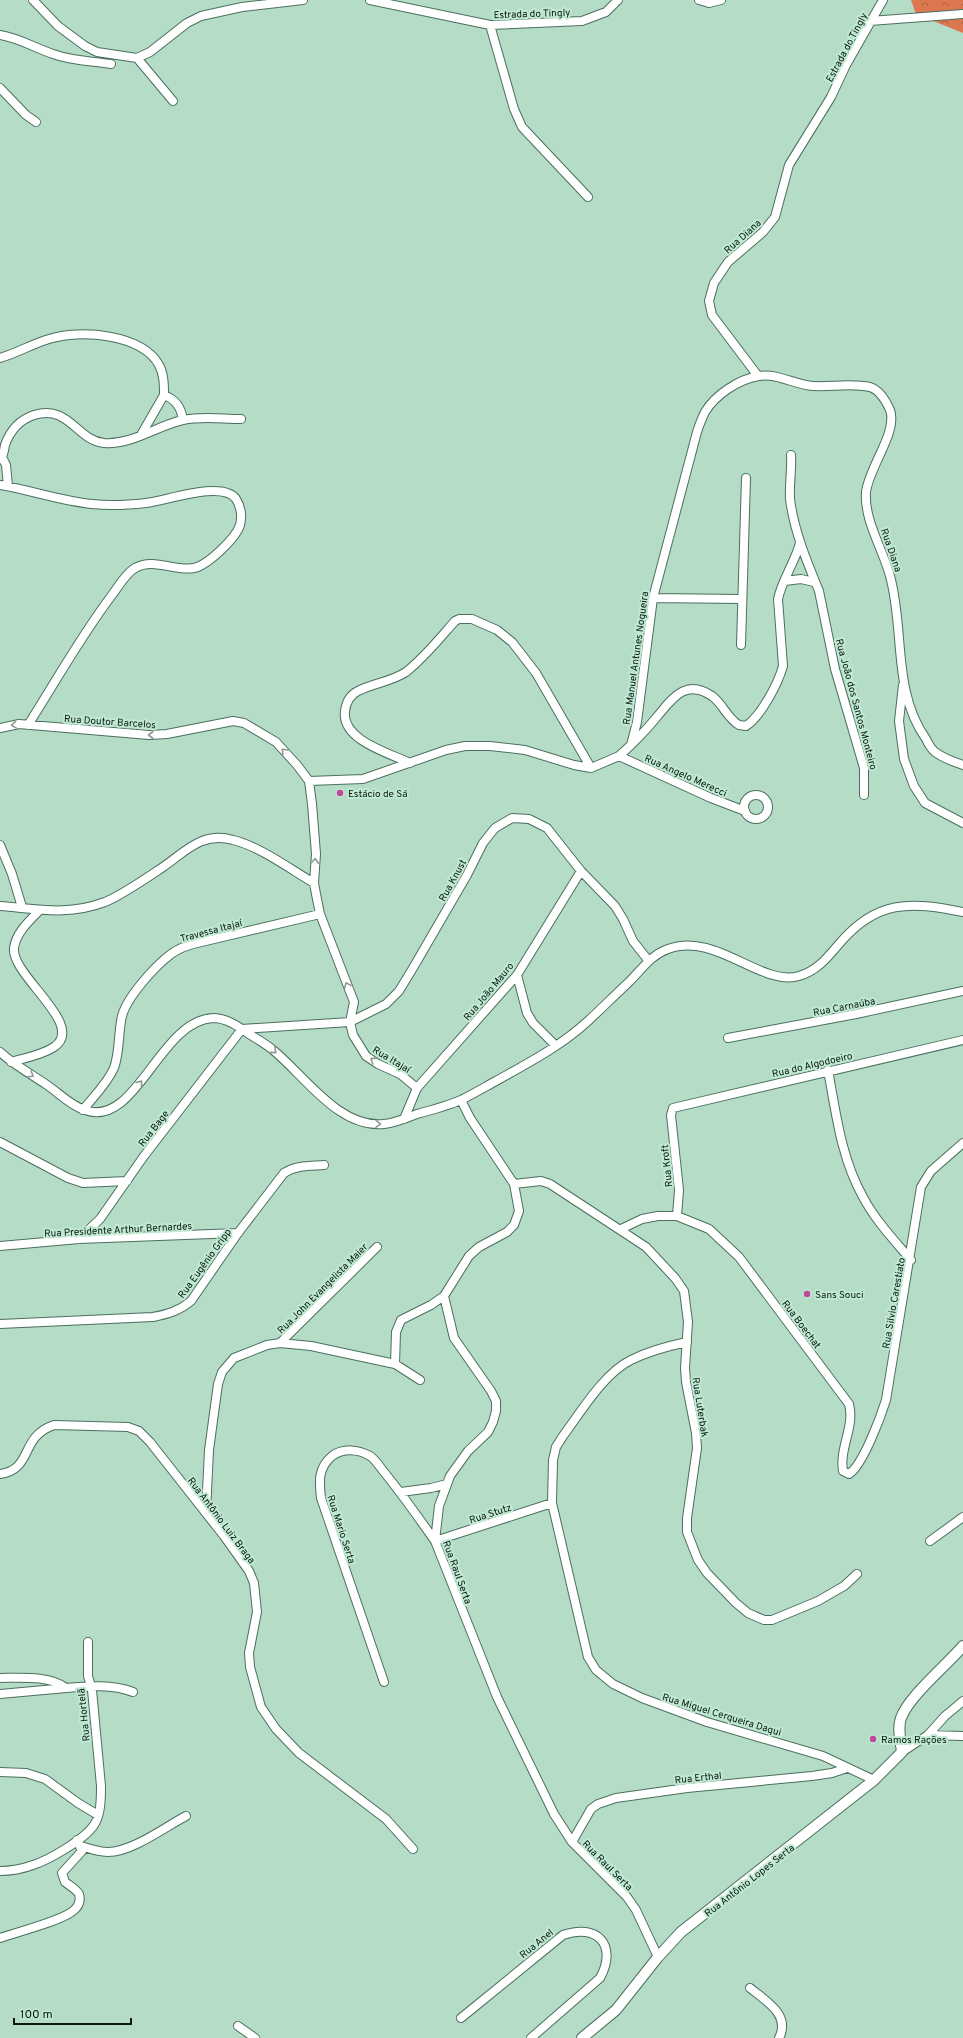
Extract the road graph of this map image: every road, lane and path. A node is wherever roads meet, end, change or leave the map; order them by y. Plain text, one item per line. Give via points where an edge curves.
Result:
1 (32, 0) edge
2 (303, 0) edge
3 (370, 0) edge
4 (618, 0) edge
5 (699, 0) edge
6 (720, 0) edge
7 (883, 0) edge
8 (963, 14) edge
9 (870, 21) junction
10 (490, 25) junction
11 (0, 35) edge
12 (97, 52) junction
13 (137, 58) junction
14 (90, 63) junction
15 (111, 64) dead end
16 (0, 88) edge
17 (173, 101) dead end
18 (36, 122) dead end
19 (790, 165) joint
20 (588, 197) dead end
21 (0, 358) edge
22 (758, 376) junction
23 (813, 386) joint
24 (164, 395) junction
25 (241, 419) dead end
26 (183, 420) junction
27 (141, 435) junction
28 (792, 456) dead end
29 (1, 458) edge
30 (746, 478) dead end
31 (4, 486) edge
32 (800, 543) junction
33 (814, 582) junction
34 (784, 584) junction
35 (652, 598) junction
36 (742, 599) junction
37 (741, 645) dead end
38 (903, 684) junction
39 (28, 725) junction
40 (0, 728) edge
41 (631, 745) junction
42 (619, 756) junction
43 (410, 763) junction
44 (963, 765) edge
45 (591, 768) junction
46 (308, 781) junction
47 (864, 795) dead end
48 (745, 811) dead end
49 (963, 823) edge
50 (0, 845) edge
51 (581, 871) junction
52 (314, 882) junction
53 (0, 906) edge
54 (22, 908) junction
55 (39, 911) junction
56 (963, 911) edge
57 (320, 914) junction
58 (648, 960) junction
59 (517, 975) junction
60 (963, 990) edge
61 (350, 1022) junction
62 (242, 1029) junction
63 (728, 1038) dead end
64 (963, 1040) edge
65 (556, 1046) junction
66 (0, 1052) edge
67 (11, 1062) junction
68 (828, 1070) junction
69 (417, 1088) junction
70 (460, 1100) junction
71 (83, 1110) junction
72 (671, 1115) joint
73 (404, 1119) junction
74 (0, 1142) edge
75 (963, 1143) edge
76 (324, 1165) dead end
77 (127, 1181) junction
78 (514, 1184) junction
79 (677, 1216) junction
80 (622, 1229) junction
81 (238, 1233) junction
82 (79, 1239) junction
83 (0, 1246) edge
84 (377, 1247) dead end
85 (911, 1260) junction
86 (444, 1296) junction
87 (0, 1324) edge
88 (687, 1342) junction
89 (280, 1343) junction
90 (395, 1364) junction
91 (420, 1380) dead end
92 (0, 1474) edge
93 (849, 1474) joint
94 (447, 1484) junction
95 (400, 1492) junction
96 (552, 1503) junction
97 (206, 1512) junction
98 (963, 1517) edge
99 (435, 1541) junction
100 (930, 1541) dead end
101 (857, 1574) dead end
102 (88, 1642) dead end
103 (963, 1646) edge
104 (0, 1678) edge
105 (384, 1682) dead end
106 (91, 1687) junction
107 (66, 1688) junction
108 (133, 1692) dead end
109 (0, 1694) edge
110 (963, 1701) edge
111 (928, 1735) junction
112 (963, 1736) edge
113 (902, 1752) junction
114 (847, 1768) junction
115 (0, 1772) edge
116 (874, 1780) junction
117 (98, 1815) junction
118 (186, 1816) dead end
119 (572, 1842) junction
120 (79, 1843) junction
121 (412, 1849) dead end
122 (0, 1871) edge
123 (0, 1938) edge
124 (658, 1957) junction
125 (750, 1988) dead end
126 (461, 2018) dead end
127 (238, 2026) dead end
128 (256, 2038) edge
129 (531, 2038) edge
130 (582, 2038) edge
131 (779, 2038) edge

1 - 12 street via 68,34
2 - 13 street via 242,7 201,16 187,23 150,52
3 - 10 street, Estrada do Tingly
4 - 10 street, Estrada do Tingly via 606,12 582,21
5 - 6 street via 709,3
7 - 9 street, Estrada do Tingly
8 - 9 street
9 - 19 street, Estrada do Tingly via 832,97
10 - 20 street via 514,109 522,127
11 - 14 street via 16,38 58,56
12 - 13 street
12 - 14 street
13 - 17 street
14 - 15 street
16 - 18 street
19 - 22 street, Rua Diana via 772,220 728,262 710,292 709,308 712,314
21 - 24 street via 49,339 80,335 109,337 148,351 161,370
22 - 23 street, Rua Manuel Antunes Nogueira via 774,376
22 - 35 street, Rua Manuel Antunes Nogueira via 716,398 706,412 694,439
23 - 38 street, Rua Diana via 870,387 881,395 891,412 888,436 866,492 866,506 890,576
24 - 26 street via 180,407
24 - 27 street
25 - 26 street
26 - 27 street
27 - 29 street via 119,442 102,443 84,434 62,416 36,414 23,420 11,433
28 - 32 street, Rua João dos Santos Monteiro via 790,497
29 - 31 street via 6,465
30 - 36 street
31 - 39 street via 91,504 119,505 221,491 232,495 240,508 240,525 236,534 204,564 194,568 144,564 127,574 95,618
32 - 33 street, Rua João dos Santos Monteiro
32 - 34 street
33 - 34 street via 801,579
33 - 47 street, Rua João dos Santos Monteiro via 819,591 835,669 864,768
34 - 41 street via 778,599 783,666 774,687 749,724 739,725 710,696 692,689 680,692 670,700
35 - 36 street
35 - 41 street, Rua Manuel Antunes Nogueira via 637,722
36 - 37 street
38 - 44 street, Rua Diana via 915,720 934,751
38 - 49 street via 899,721 904,759 914,786 925,803
39 -> 40 street, Rua Doutor Barcelos
46 -> 39 street, Rua Doutor Barcelos via 276,742 244,722 232,720 167,734 149,735
41 - 42 street
42 - 45 street
42 - 48 street, Rua Angelo Merecci
43 - 45 street via 465,746 490,746 525,750
43 - 45 street via 358,738 345,720 346,705 352,695 359,691 390,681 406,671 455,622 466,618 497,630 512,642 536,673
43 - 46 street via 364,779
52 -> 46 street via 315,835
50 - 54 street
51 - 58 street, Rua Knust via 615,906 633,941
51 - 59 street, Rua João Mauro
51 - 61 street, Rua Knust via 547,828 529,819 512,818 502,823 483,843 399,991 386,1004
52 - 55 street via 232,839 208,839 183,850 164,866 107,901 85,908
52 - 57 street
53 - 54 street
54 - 55 street
55 - 67 street via 24,926 14,949 16,960 27,978 60,1020 62,1039 44,1052
56 - 58 street via 906,906 879,911 862,920 825,961 799,977 786,978 717,951 692,945 680,944
61 -> 57 street via 353,998
57 - 71 street, Travessa Itajaí via 193,944 170,954 126,1004 110,1076
58 - 65 street via 575,1033
59 - 65 street via 527,1013 533,1023
59 - 69 street, Rua João Mauro
60 - 63 street, Rua Carnaúba via 856,1014
61 - 62 street, Rua Knust
69 -> 61 street, Rua Itajaí via 400,1074 366,1056 359,1047
71 -> 62 street via 100,1112 118,1104 137,1088 173,1039 187,1027 205,1019 215,1018 227,1020
62 -> 73 street via 271,1048 330,1104 348,1116 370,1124 385,1124
62 - 77 street, Rua Bage
64 - 68 street, Rua do Algodoeiro
65 - 70 street
66 - 67 street
67 -> 71 street
68 - 72 street, Rua do Algodoeiro via 676,1106 672,1109
68 - 85 street via 842,1142 853,1177 876,1218
69 - 73 street, Rua João Mauro
70 - 73 street
70 - 78 street
72 - 79 street, Rua Kroft via 679,1190
74 - 77 street via 68,1178 83,1183
75 - 85 street, Rua Silvio Carestiato via 931,1171 921,1187
76 - 81 street, Rua Eugênio Gripp via 300,1166 284,1173
77 - 82 street, Rua Bage via 100,1219
78 - 80 street, Rua Luterbak via 541,1181 550,1184
78 - 86 street via 518,1203 518,1218 514,1225 469,1256
79 - 80 street via 642,1219
79 - 93 street, Rua Boechat via 708,1229 739,1257 846,1397 851,1410 851,1422 842,1464 843,1471
80 - 88 street, Rua Luterbak via 646,1247 681,1286 686,1301
81 - 82 street, Rua Presidente Arthur Bernardes
81 - 87 street, Rua Eugênio Gripp via 191,1301 182,1309 170,1314
82 - 83 street, Rua Presidente Arthur Bernardes
84 - 89 street, Rua John Evangelista Maier
85 - 93 street, Rua Silvio Carestiato via 886,1400 878,1424
86 - 90 street via 401,1320 396,1332
86 - 94 street, Rua Raul Serta via 454,1338 496,1401 496,1411 488,1432 458,1464
88 - 96 street, Rua Miguel Cerqueira Daqui via 630,1360 606,1380 556,1448 553,1460
88 - 101 street, Rua Luterbak via 686,1382 697,1448 687,1532 692,1549 704,1568 736,1603 748,1613 764,1620 772,1620 825,1598
89 - 90 street, Rua John Evangelista Maier via 312,1346
89 - 97 street, Rua John Evangelista Maier via 267,1345 234,1358 222,1372 209,1450
90 - 91 street, Rua John Evangelista Maier
92 - 97 street, Rua Antônio Luiz Braga via 17,1468 32,1440 44,1428 54,1425 128,1427 139,1432 150,1442
94 - 95 street
94 - 99 street, Rua Raul Serta via 439,1506
95 - 99 street, Rua Mario Serta
95 - 105 street, Rua Mario Serta via 371,1456 359,1451 337,1452 320,1472 321,1498 327,1518
96 - 99 street, Rua Stutz
96 - 114 street, Rua Miguel Cerqueira Daqui via 588,1657 596,1670 613,1684 666,1708 823,1756
97 - 121 street, Rua Antônio Luiz Braga via 242,1560 254,1583 257,1612 250,1667 261,1707 276,1729 299,1753 386,1819
98 - 100 street
99 - 119 street, Rua Raul Serta via 497,1697 554,1814
102 - 106 street, Rua Hortelã via 88,1676
103 - 113 street via 925,1685 905,1711 900,1725
104 - 107 street via 44,1680
106 - 107 street
106 - 108 street via 125,1689
106 - 117 street, Rua Hortelã via 101,1786
107 - 109 street
110 - 111 street, Rua Antônio Lopes Serta
111 - 112 street
111 - 113 street, Rua Antônio Lopes Serta
113 - 116 street, Rua Antônio Lopes Serta
114 - 116 street, Rua Miguel Cerqueira Daqui
114 - 119 street, Rua Erthal via 812,1776 687,1788 616,1798 591,1809
115 - 117 street via 26,1773 45,1779
116 - 124 street, Rua Antônio Lopes Serta via 682,1932
117 - 120 street via 91,1829
118 - 120 street via 122,1850 101,1852
119 - 124 street, Rua Raul Serta via 627,1897 636,1910
120 - 122 street via 35,1865
120 - 123 street via 80,1853 62,1873 65,1882 75,1889 79,1896 77,1907 64,1916
124 - 130 street, Rua Antônio Lopes Serta via 616,2010
125 - 131 street via 778,2012 782,2024
126 - 129 street, Rua Anel via 555,1939 572,1932 590,1932 601,1939 606,1947 606,1968 600,1978
127 - 128 street

